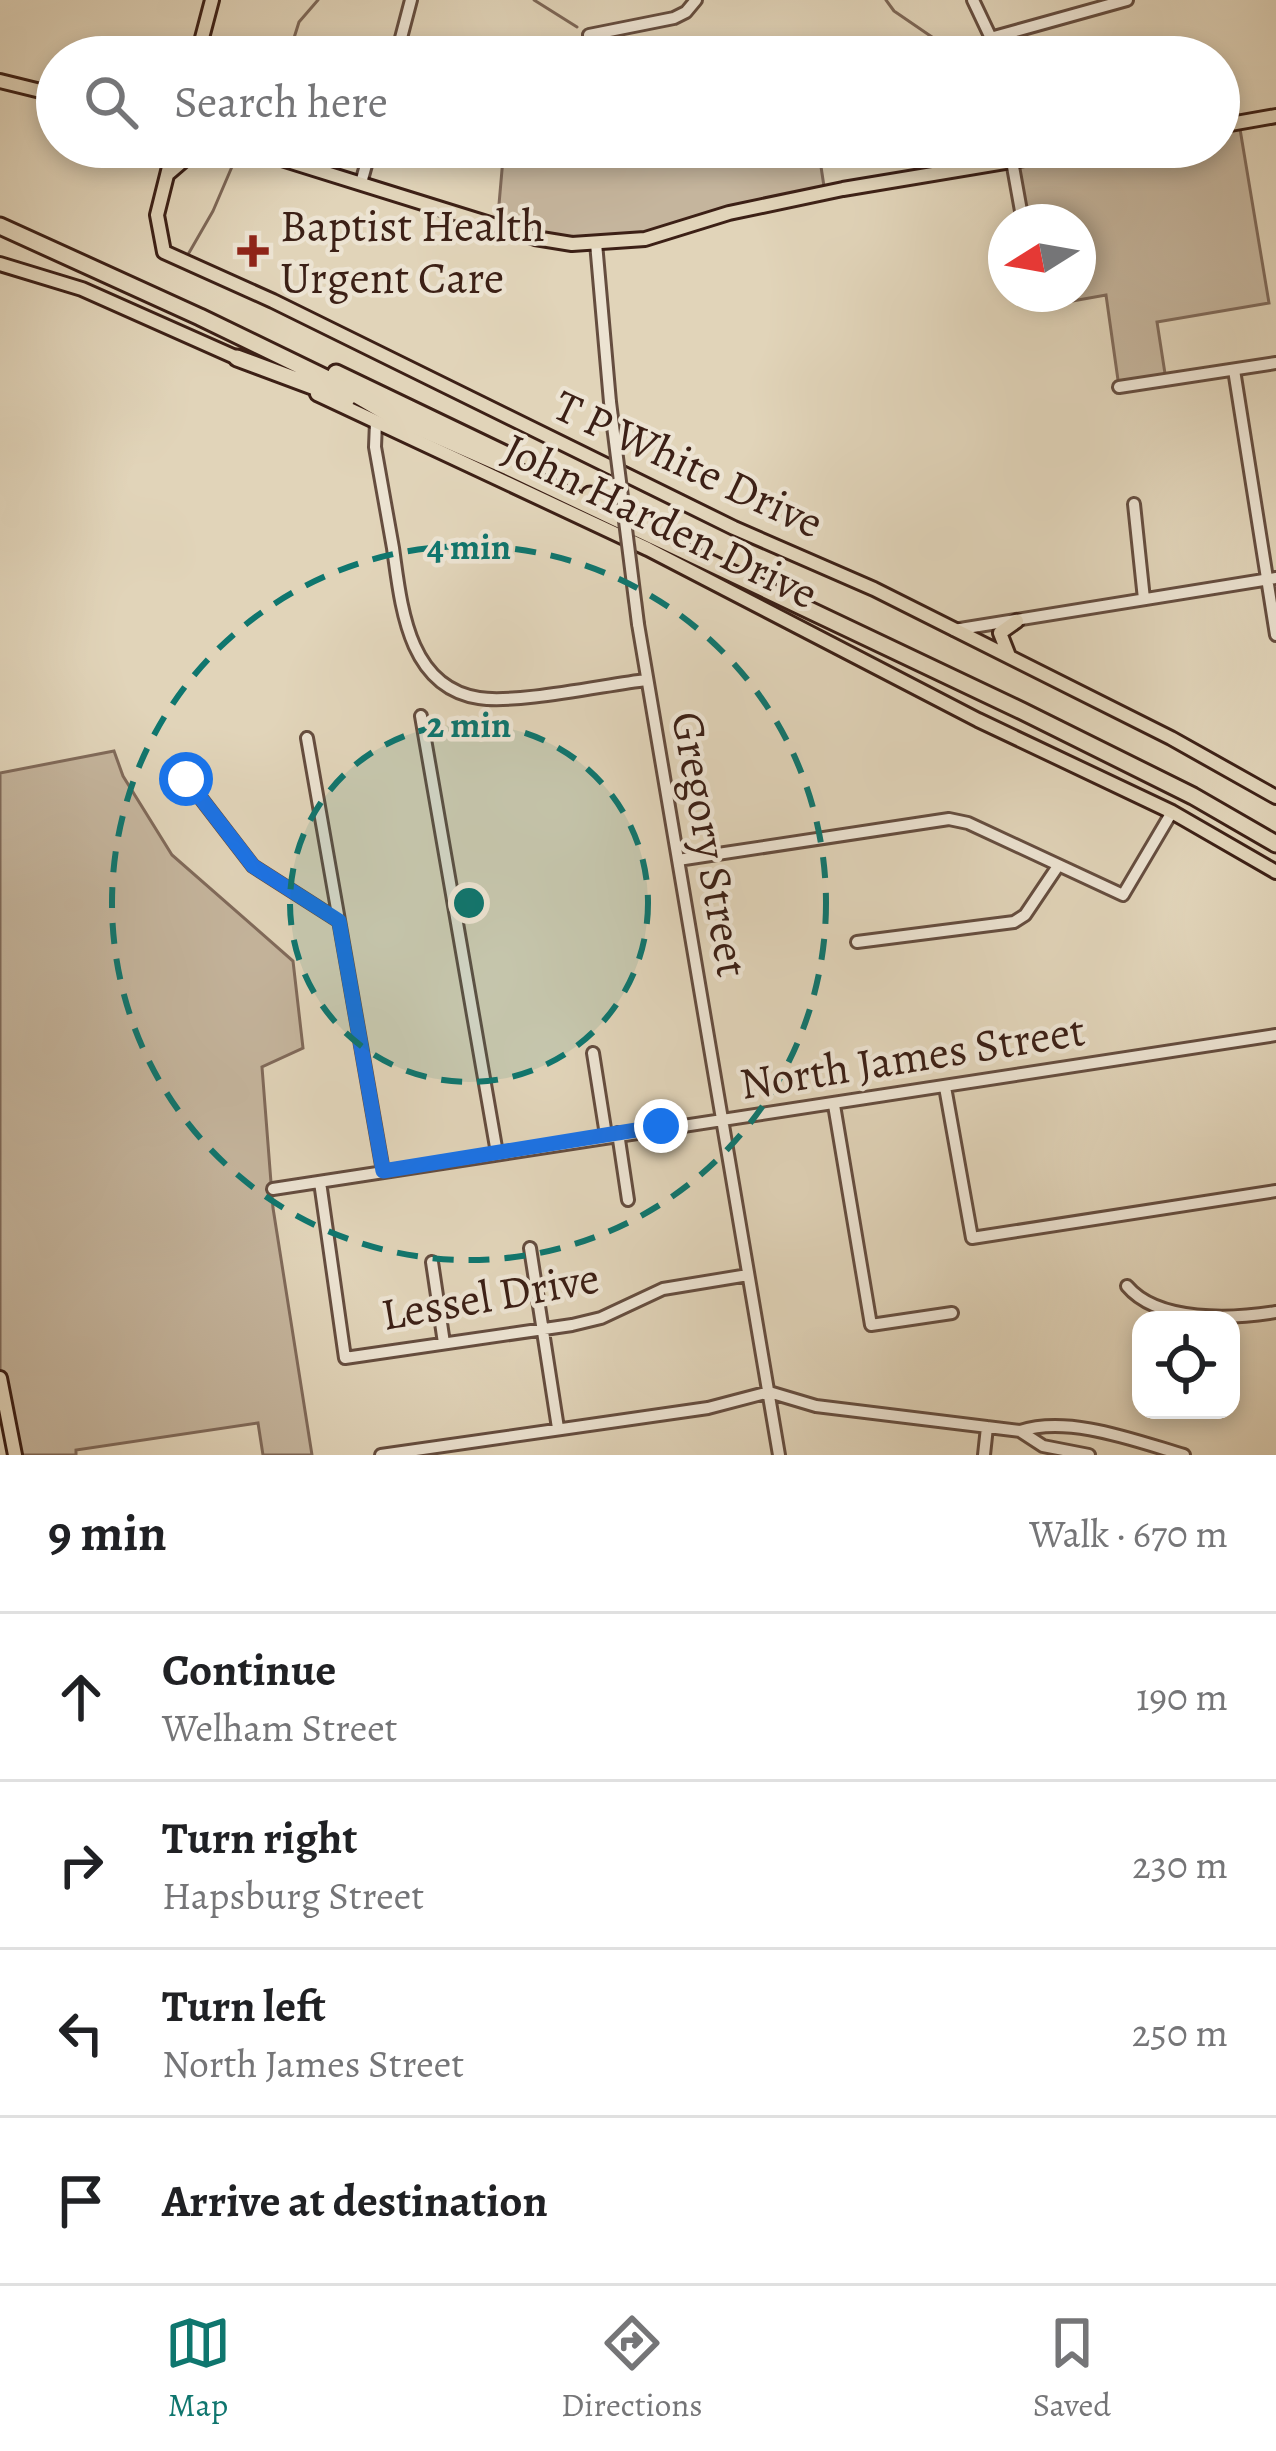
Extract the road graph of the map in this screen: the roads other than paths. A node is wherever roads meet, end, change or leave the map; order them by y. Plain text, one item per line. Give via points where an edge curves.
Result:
1 (212, 0) edge
2 (411, 0) edge
3 (696, 0) edge
4 (973, 0) edge
5 (1127, 0) edge
6 (589, 35) dead end
7 (203, 36) edge
8 (402, 36) edge
9 (993, 36) edge
10 (998, 36) edge
11 (0, 81) edge
12 (36, 90) edge
13 (1276, 116) edge
14 (1240, 122) edge
15 (169, 168) edge
16 (175, 168) edge
17 (312, 168) edge
18 (365, 168) edge
19 (955, 168) edge
20 (1017, 168) edge
21 (168, 174) junction
22 (361, 183) junction
23 (1021, 204) edge
24 (0, 222) edge
25 (596, 243) junction
26 (0, 264) edge
27 (237, 358) junction
28 (1276, 363) edge
29 (1234, 370) junction
30 (1119, 387) dead end
31 (394, 417) junction
32 (376, 422) junction
33 (1135, 504) dead end
34 (1271, 579) edge
35 (1144, 599) junction
36 (1017, 621) junction
37 (954, 630) junction
38 (1276, 635) edge
39 (1009, 657) junction
40 (646, 680) junction
41 (421, 716) dead end
42 (307, 738) dead end
43 (186, 779) dead end
44 (1276, 797) edge
45 (1172, 812) junction
46 (1276, 833) edge
47 (1276, 844) edge
48 (678, 860) junction
49 (1058, 866) junction
50 (1276, 872) edge
51 (339, 921) junction
52 (856, 942) dead end
53 (1276, 1035) edge
54 (593, 1053) dead end
55 (945, 1087) junction
56 (834, 1105) junction
57 (723, 1123) junction
58 (612, 1134) junction
59 (497, 1153) junction
60 (383, 1171) junction
61 (320, 1182) junction
62 (273, 1189) dead end
63 (1276, 1191) edge
64 (628, 1200) dead end
65 (530, 1248) dead end
66 (432, 1262) dead end
67 (748, 1275) junction
68 (1127, 1286) dead end
69 (1276, 1312) edge
70 (952, 1313) dead end
71 (543, 1329) junction
72 (444, 1342) junction
73 (0, 1378) edge
74 (769, 1392) junction
75 (987, 1427) junction
76 (558, 1428) junction
77 (1020, 1432) junction
78 (15, 1455) edge
79 (380, 1455) edge
80 (779, 1455) edge
81 (984, 1455) edge
82 (1089, 1455) edge
83 (1184, 1455) edge

1 - 7 main road
2 - 8 street
3 - 6 street via 674,18
4 - 9 street
5 - 10 street
11 - 12 main road
13 - 14 main road
15 - 21 main road, T P White Drive
16 - 21 main road
17 - 22 main road
18 - 22 street
19 - 25 main road via 728,213 663,236
20 - 23 street
21 - 37 main road, T P White Drive via 157,225 164,252
22 - 25 main road via 538,239
24 - 31 highway
24 - 46 highway via 136,277 1164,771
25 - 40 street, Gregory Street, bridge
26 - 27 main road, John Harden Drive via 82,290
27 - 31 highway
27 - 32 main road, John Harden Drive
28 - 29 street
29 - 30 street
29 - 34 street
31 - 47 highway via 1108,753
32 - 40 street via 404,625 443,683 481,698
32 - 45 main road, John Harden Drive
33 - 35 street
34 - 35 street
34 - 38 street
35 - 36 street
36 - 37 street
36 - 39 main road via 1000,633
37 - 39 main road, T P White Drive
39 - 44 main road, T P White Drive
40 - 48 street, Gregory Street
41 - 59 street
42 - 51 street
43 - 51 street via 253,866
45 - 49 street via 1123,895
45 - 50 main road, John Harden Drive
48 - 49 street via 938,818 968,823
48 - 57 street, Gregory Street
49 - 52 street via 1014,922
51 - 60 street
53 - 55 street, North James Street
54 - 58 street
55 - 56 street, North James Street
55 - 63 street via 972,1238
56 - 57 street, North James Street
56 - 70 street via 871,1325
57 - 58 street, North James Street
57 - 67 street, Gregory Street
58 - 59 street, North James Street
58 - 64 street
59 - 60 street, North James Street
60 - 61 street, North James Street
61 - 62 street, North James Street
61 - 72 street, Lessel Drive via 345,1358
65 - 71 street
66 - 72 street
67 - 71 street, Lessel Drive via 664,1289 601,1318
67 - 74 street, Gregory Street
68 - 69 street via 1145,1302 1211,1318
71 - 72 street, Lessel Drive
71 - 76 street
73 - 78 main road
74 - 75 street via 816,1406
74 - 76 street
74 - 80 street, Gregory Street
75 - 77 street
75 - 81 street
76 - 79 street
77 - 82 street via 1043,1446
77 - 83 street via 1072,1429

